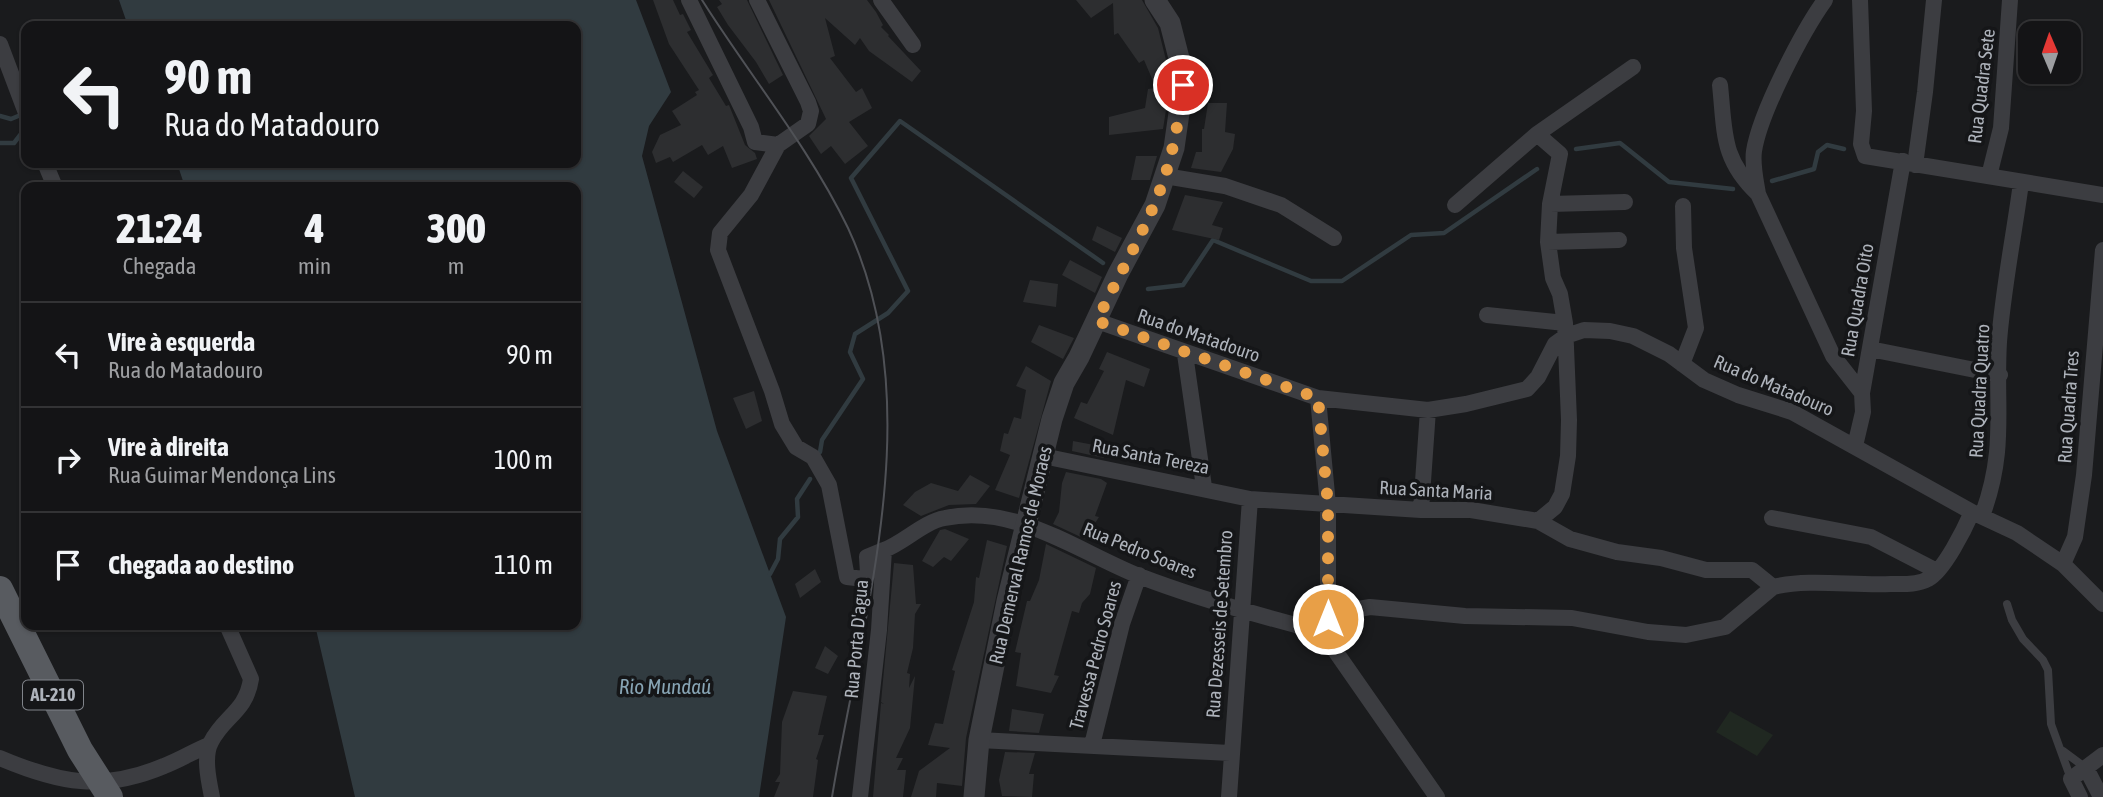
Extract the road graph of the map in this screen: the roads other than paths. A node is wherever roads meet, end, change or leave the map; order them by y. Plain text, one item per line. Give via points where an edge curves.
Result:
1 (689, 0) edge
2 (757, 0) edge
3 (881, 0) edge
4 (1155, 0) edge
5 (1822, 0) edge
6 (1860, 0) edge
7 (1934, 0) edge
8 (2010, 0) edge
9 (0, 44) edge
10 (913, 45) dead end
11 (1633, 67) dead end
12 (1720, 85) dead end
13 (21, 100) edge
14 (1537, 134) junction
15 (778, 145) junction
16 (1909, 163) junction
17 (1165, 176) junction
18 (1989, 176) junction
19 (2021, 183) junction
20 (1758, 194) junction
21 (2103, 195) edge
22 (1625, 202) dead end
23 (1550, 204) junction
24 (1455, 205) dead end
25 (1682, 206) dead end
26 (1334, 238) dead end
27 (1619, 240) dead end
28 (1548, 242) junction
29 (2103, 250) edge
30 (1487, 315) dead end
31 (1097, 321) junction
32 (1565, 329) junction
33 (1870, 349) junction
34 (1185, 354) junction
35 (1682, 364) junction
36 (2000, 375) junction
37 (1862, 393) junction
38 (1318, 398) junction
39 (1428, 410) junction
40 (1855, 446) junction
41 (1043, 456) junction
42 (1204, 487) junction
43 (1250, 499) junction
44 (1328, 505) junction
45 (1421, 510) junction
46 (1977, 514) junction
47 (1772, 518) dead end
48 (1538, 521) junction
49 (1026, 525) junction
50 (884, 551) junction
51 (2063, 564) junction
52 (1937, 571) junction
53 (1139, 575) junction
54 (1773, 587) junction
55 (0, 589) edge
56 (2007, 604) dead end
57 (2103, 604) edge
58 (1240, 610) junction
59 (1325, 625) junction
60 (229, 630) edge
61 (979, 740) junction
62 (209, 745) junction
63 (1092, 745) junction
64 (2063, 751) junction
65 (1230, 752) junction
66 (2103, 755) edge
67 (0, 758) edge
68 (2086, 768) junction
69 (2071, 779) junction
70 (105, 790) edge
71 (212, 797) edge
72 (860, 797) edge
73 (974, 797) edge
74 (1229, 797) edge
75 (1437, 797) edge
76 (2080, 797) edge
77 (2101, 797) edge

1 - 15 street via 755,142
2 - 15 street via 811,111 808,124
3 - 10 street
4 - 17 street, Rua Demerval Ramos de Moraes via 1170,23 1183,85
5 - 20 street via 1760,128 1754,154
6 - 16 street via 1862,152
7 - 16 street, Rua Quadra Oito via 1925,92
8 - 18 street, Rua Quadra Sete via 2001,128
9 - 13 street
11 - 14 street
12 - 20 street via 1731,161 1739,177
14 - 23 street via 1560,154
14 - 24 street
15 - 50 street via 751,195 720,233 718,250 782,424 796,447 813,457 829,485 847,577 864,579 867,557
16 - 18 street
16 - 33 street, Rua Quadra Oito
17 - 26 street via 1225,186 1281,205
17 - 31 street, Rua Demerval Ramos de Moraes
18 - 19 street
19 - 21 street
19 - 36 street, Rua Quadra Quatro via 1999,342
20 - 37 street via 1833,356
22 - 23 street
23 - 28 street
25 - 35 street via 1696,328
27 - 28 street
28 - 32 street
29 - 51 street, Rua Quadra Tres via 2084,475 2075,537
30 - 32 street
31 - 34 street, Rua do Matadouro
31 - 41 street, Rua Demerval Ramos de Moraes via 1064,383
32 - 35 street, Rua do Matadouro via 1610,331 1647,342
32 - 39 street, Rua do Matadouro via 1527,389
32 - 48 street via 1567,471 1555,507
33 - 36 street
33 - 37 street, Rua Quadra Oito
34 - 38 street, Rua do Matadouro
34 - 42 street
35 - 40 street, Rua do Matadouro via 1704,380 1792,412
36 - 46 street, Rua Quadra Quatro via 1993,489
37 - 40 street, Rua Quadra Oito
38 - 39 street, Rua do Matadouro
38 - 44 street
39 - 45 street
40 - 46 street, Rua do Matadouro
41 - 42 street, Rua Santa Tereza
41 - 49 street, Rua Demerval Ramos de Moraes
42 - 43 street, Rua Santa Tereza
43 - 44 street, Rua Santa Maria
43 - 58 street, Rua Dezesseis de Setembro
44 - 45 street, Rua Santa Maria
44 - 59 street
45 - 48 street, Rua Santa Maria via 1472,510
46 - 51 street, Rua do Matadouro via 2017,533
46 - 52 street
47 - 52 street via 1871,537
48 - 54 street, Rua Santa Maria via 1570,538 1617,552 1706,570 1752,569
49 - 50 street, Rua Pedro Soares via 990,514 943,518
49 - 53 street, Rua Pedro Soares
49 - 61 street, Rua Demerval Ramos de Moraes
50 - 72 street, Rua Porta D'agua
51 - 57 street, Rua do Matadouro
52 - 54 street via 1928,580 1912,583
53 - 58 street, Rua Pedro Soares
53 - 63 street, Travessa Pedro Soares
54 - 59 street via 1725,627 1686,635 1572,618 1370,607 1336,613
55 - 70 main road, AL-210 via 80,750
56 - 64 lane via 2023,639 2048,670 2051,724
58 - 59 street, Rua Pedro Soares
58 - 65 street, Rua Dezesseis de Setembro
59 - 75 street
60 - 62 street via 251,679 242,707
61 - 63 street
61 - 73 street, Rua Demerval Ramos de Moraes
62 - 70 street
62 - 71 street
63 - 65 street
64 - 68 lane
64 - 69 lane
65 - 74 street, Rua Dezesseis de Setembro
66 - 68 street
67 - 70 street via 36,773
68 - 69 street
68 - 77 street
69 - 76 street

